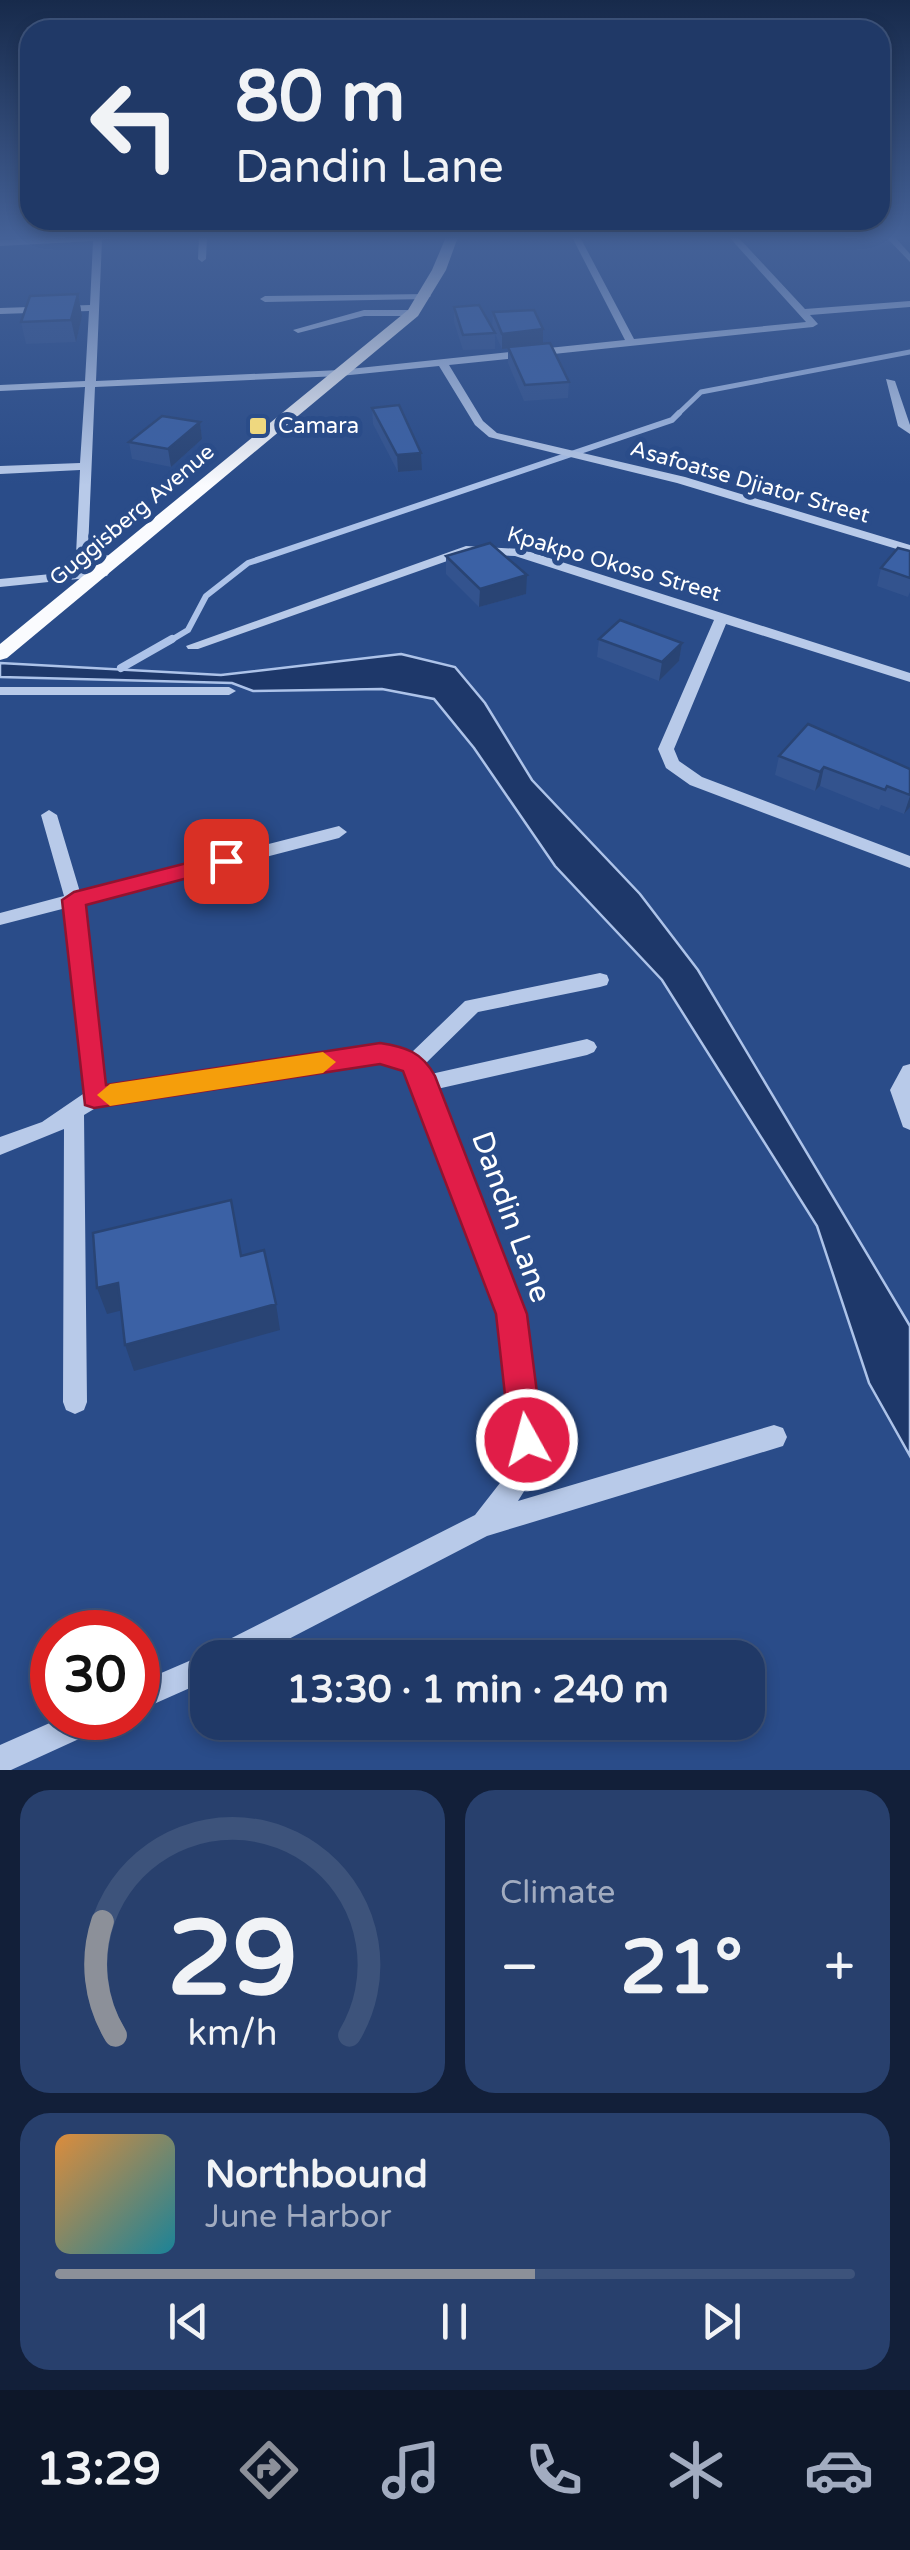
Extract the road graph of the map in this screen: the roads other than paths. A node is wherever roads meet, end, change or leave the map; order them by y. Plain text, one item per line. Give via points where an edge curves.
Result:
1 (95, 320) edge
2 (336, 320) edge
3 (404, 320) edge
4 (619, 320) edge
5 (811, 320) edge
6 (298, 330) dead end
7 (632, 344) junction
8 (442, 362) junction
9 (340, 373) junction
10 (890, 381) dead end
11 (91, 384) junction
12 (0, 388) edge
13 (910, 431) edge
14 (83, 466) junction
15 (0, 470) edge
16 (910, 548) edge
17 (110, 567) junction
18 (0, 583) edge
19 (722, 617) junction
20 (193, 646) dead end
21 (7, 649) edge
22 (910, 678) edge
23 (0, 691) edge
24 (229, 691) dead end
25 (50, 815) dead end
26 (339, 832) dead end
27 (910, 862) edge
28 (74, 900) junction
29 (0, 919) edge
30 (600, 980) dead end
31 (587, 1047) dead end
32 (910, 1072) edge
33 (418, 1074) junction
34 (94, 1098) junction
35 (74, 1114) junction
36 (910, 1121) edge
37 (0, 1146) edge
38 (75, 1402) dead end
39 (774, 1437) dead end
40 (484, 1524) junction
41 (257, 1640) edge
42 (190, 1673) edge
43 (160, 1687) edge
44 (44, 1740) edge
45 (0, 1760) edge

1 - 11 street
2 - 6 street
3 - 9 main road, Guggisberg Avenue
4 - 7 street
5 - 7 street
7 - 8 street
8 - 9 street
8 - 16 street, Asafoatse Djiator Street via 494,435
9 - 11 street
9 - 17 main road, Guggisberg Avenue
10 - 13 street
11 - 12 street
11 - 14 street
14 - 15 street
14 - 17 street via 81,552
17 - 18 street
17 - 21 main road, Guggisberg Avenue
19 - 20 street, Kpakpo Okoso Street via 516,552 466,550
19 - 22 street, Kpakpo Okoso Street
19 - 27 street via 666,748 672,764 696,780
23 - 24 street
25 - 28 street
26 - 28 street
28 - 29 street
28 - 34 street
30 - 33 street via 472,1006
31 - 33 street
32 - 36 street via 900,1090
33 - 34 street via 400,1056 380,1054
33 - 40 street, Dandin Lane via 512,1314 527,1440 518,1480
34 - 35 street
35 - 37 street
35 - 38 street
39 - 40 street
40 - 41 street, Dandin Lane
42 - 43 street
44 - 45 street

